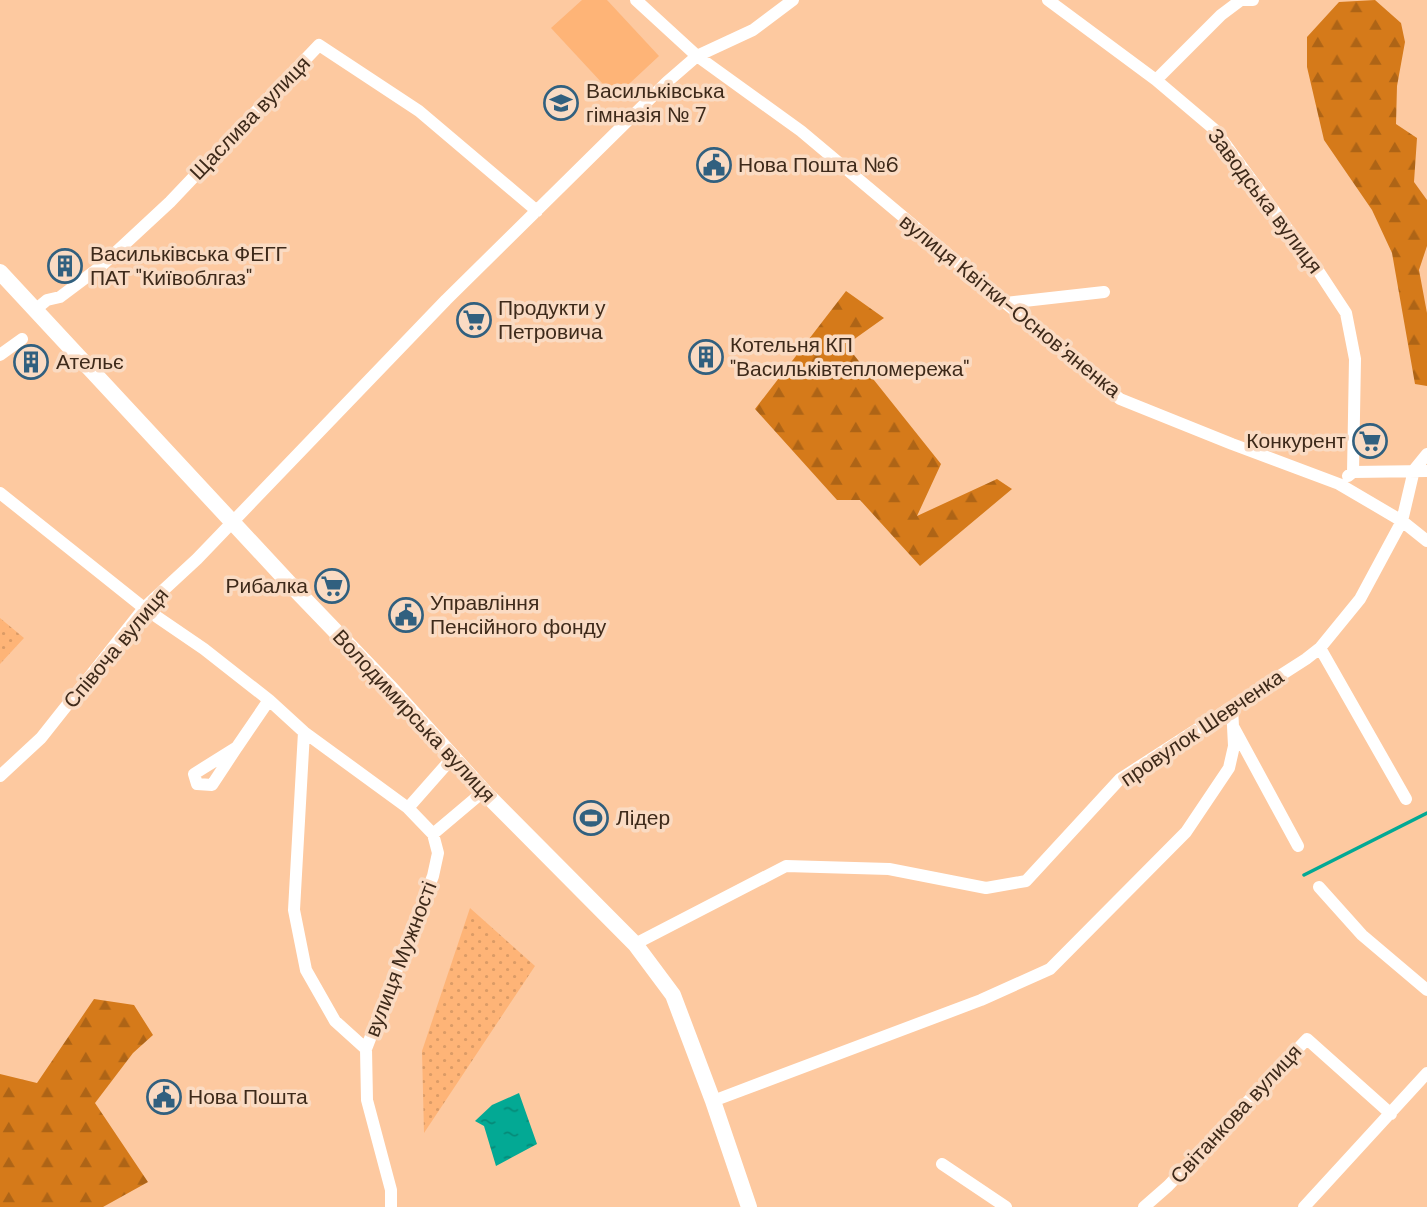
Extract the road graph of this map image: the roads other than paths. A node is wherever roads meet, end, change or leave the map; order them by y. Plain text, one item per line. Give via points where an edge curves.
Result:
1 (636, 0) edge
2 (793, 0) edge
3 (1048, 0) edge
4 (1241, 0) edge
5 (1253, 0) edge
6 (697, 56) junction
7 (1156, 80) junction
8 (537, 211) junction
9 (0, 272) edge
10 (1104, 292) dead end
11 (1006, 303) junction
12 (35, 310) junction
13 (22, 339) dead end
14 (0, 355) edge
15 (1427, 454) edge
16 (1420, 470) edge
17 (1353, 472) junction
18 (1339, 484) junction
19 (0, 494) edge
20 (233, 521) junction
21 (1402, 521) junction
22 (1427, 541) edge
23 (144, 608) junction
24 (1320, 648) junction
25 (269, 700) junction
26 (1232, 707) junction
27 (1233, 725) junction
28 (304, 732) junction
29 (237, 747) dead end
30 (453, 757) junction
31 (0, 776) edge
32 (484, 792) junction
33 (1406, 799) dead end
34 (408, 808) junction
35 (433, 834) junction
36 (1298, 846) dead end
37 (1319, 887) dead end
38 (635, 944) junction
39 (1427, 990) edge
40 (366, 1049) junction
41 (1427, 1073) edge
42 (713, 1101) junction
43 (1391, 1114) junction
44 (942, 1164) dead end
45 (391, 1207) edge
46 (749, 1207) edge
47 (1006, 1207) edge
48 (1144, 1207) edge
49 (1304, 1207) edge

1 - 6 street, вулиця Квітки-Основʼяненка
2 - 6 street via 753,30
3 - 7 street, Заводська вулиця
4 - 5 street
4 - 7 street
6 - 8 street
6 - 11 street, вулиця Квітки-Основʼяненка via 801,131
7 - 17 street, Заводська вулиця via 1215,130 1346,313 1355,359
8 - 12 street, Щаслива вулиця via 419,111 319,46 170,202 60,297 47,299
8 - 20 street
9 - 12 main road, Володимирська вулиця
10 - 11 street
11 - 18 street, вулиця Квітки-Основʼяненка via 1119,399
12 - 20 main road, Володимирська вулиця
13 - 14 street
15 - 16 street
16 - 17 street
16 - 21 street, провулок Шевченка
17 - 18 street
18 - 21 street, вулиця Квітки-Основʼяненка
19 - 23 street
20 - 23 street, Співоча вулиця
20 - 30 main road, Володимирська вулиця
21 - 22 street, вулиця Квітки-Основʼяненка
21 - 24 street, провулок Шевченка via 1360,599
23 - 25 street
23 - 31 street, Співоча вулиця via 41,738
24 - 26 street, провулок Шевченка
24 - 33 street
25 - 28 street
25 - 29 street
26 - 27 street
26 - 38 street, провулок Шевченка via 1121,779 1026,881 986,888 889,869 786,866
27 - 36 street, провулок Шевченка
27 - 42 street via 1229,768 1186,832 1050,969 981,1000
28 - 34 street
28 - 40 street via 296,922 306,970 335,1021
30 - 32 main road, Володимирська вулиця
30 - 34 street
32 - 35 street
32 - 38 main road, Володимирська вулиця
34 - 35 street
35 - 40 street, вулиця Мужності via 438,853 433,876
37 - 39 street via 1362,935
38 - 42 main road, Володимирська вулиця via 673,995
40 - 45 street, вулиця Мужності via 367,1100 391,1190
41 - 43 street
42 - 46 main road, Володимирська вулиця
43 - 48 street, Світанкова вулиця via 1307,1039
43 - 49 street
44 - 47 street

